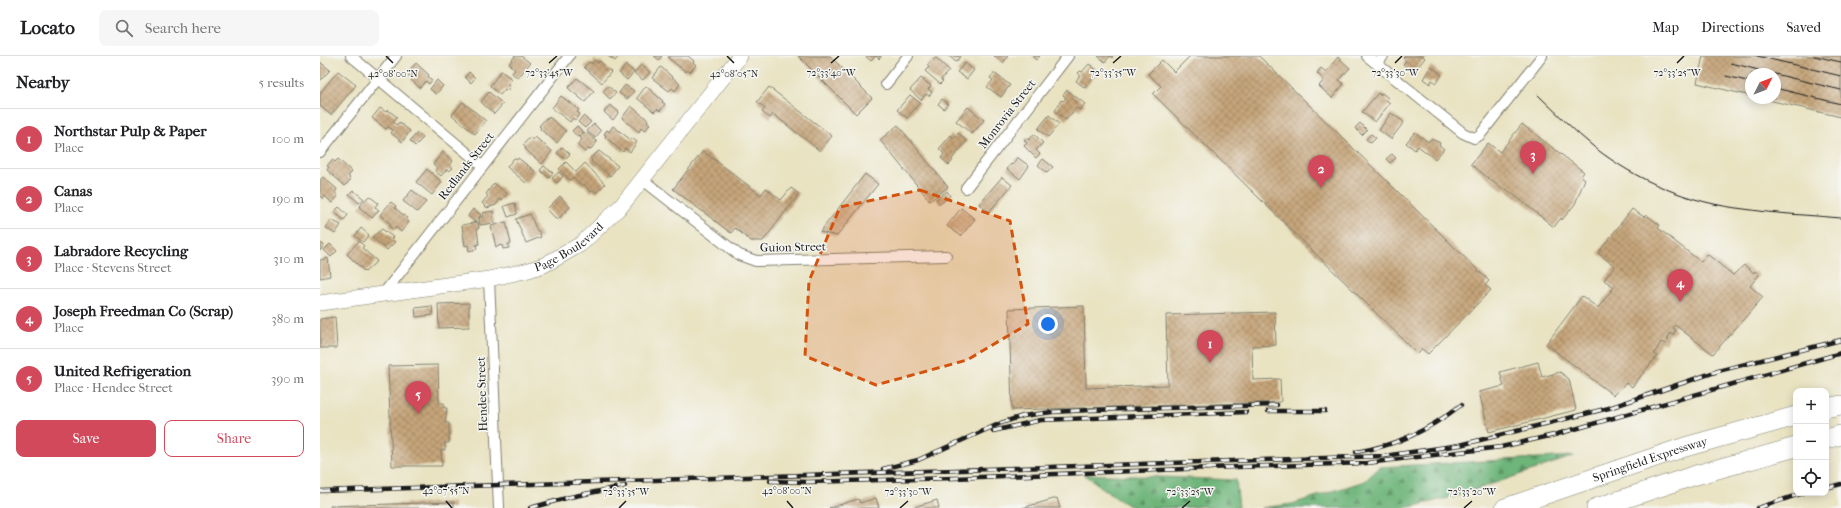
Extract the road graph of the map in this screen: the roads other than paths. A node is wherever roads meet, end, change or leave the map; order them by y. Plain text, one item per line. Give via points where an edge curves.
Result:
1 (351, 56) edge
2 (396, 56) edge
3 (569, 56) edge
4 (740, 56) edge
5 (908, 56) edge
6 (1068, 56) edge
7 (1367, 56) edge
8 (1542, 56) edge
9 (1380, 60) edge
10 (379, 78) junction
11 (886, 84) dead end
12 (320, 152) edge
13 (483, 166) junction
14 (643, 180) junction
15 (966, 188) dead end
16 (946, 256) dead end
17 (489, 280) junction
18 (384, 293) junction
19 (320, 303) edge
20 (1841, 405) edge
21 (1829, 407) edge
22 (1793, 417) edge
23 (1841, 436) edge
24 (1829, 438) edge
25 (1793, 448) edge
26 (499, 508) edge
27 (1505, 508) edge
28 (1596, 508) edge

1 - 10 street
2 - 10 street
3 - 13 street, Redlands Street
4 - 14 street, Page Boulevard
5 - 11 street
6 - 15 street, Monrovia Street
7 - 9 street
8 - 9 street via 1480,135 1474,138 1463,133
10 - 12 street
10 - 13 street
13 - 18 street, Redlands Street
14 - 16 street, Guion Street via 739,256 756,261
14 - 17 street, Page Boulevard via 617,211 581,244 544,265
17 - 18 street, Page Boulevard
17 - 26 street, Hendee Street
18 - 19 street, Page Boulevard
20 - 21 highway
22 - 27 highway, Springfield Expressway via 1685,448
23 - 24 highway
25 - 28 highway via 1702,473

